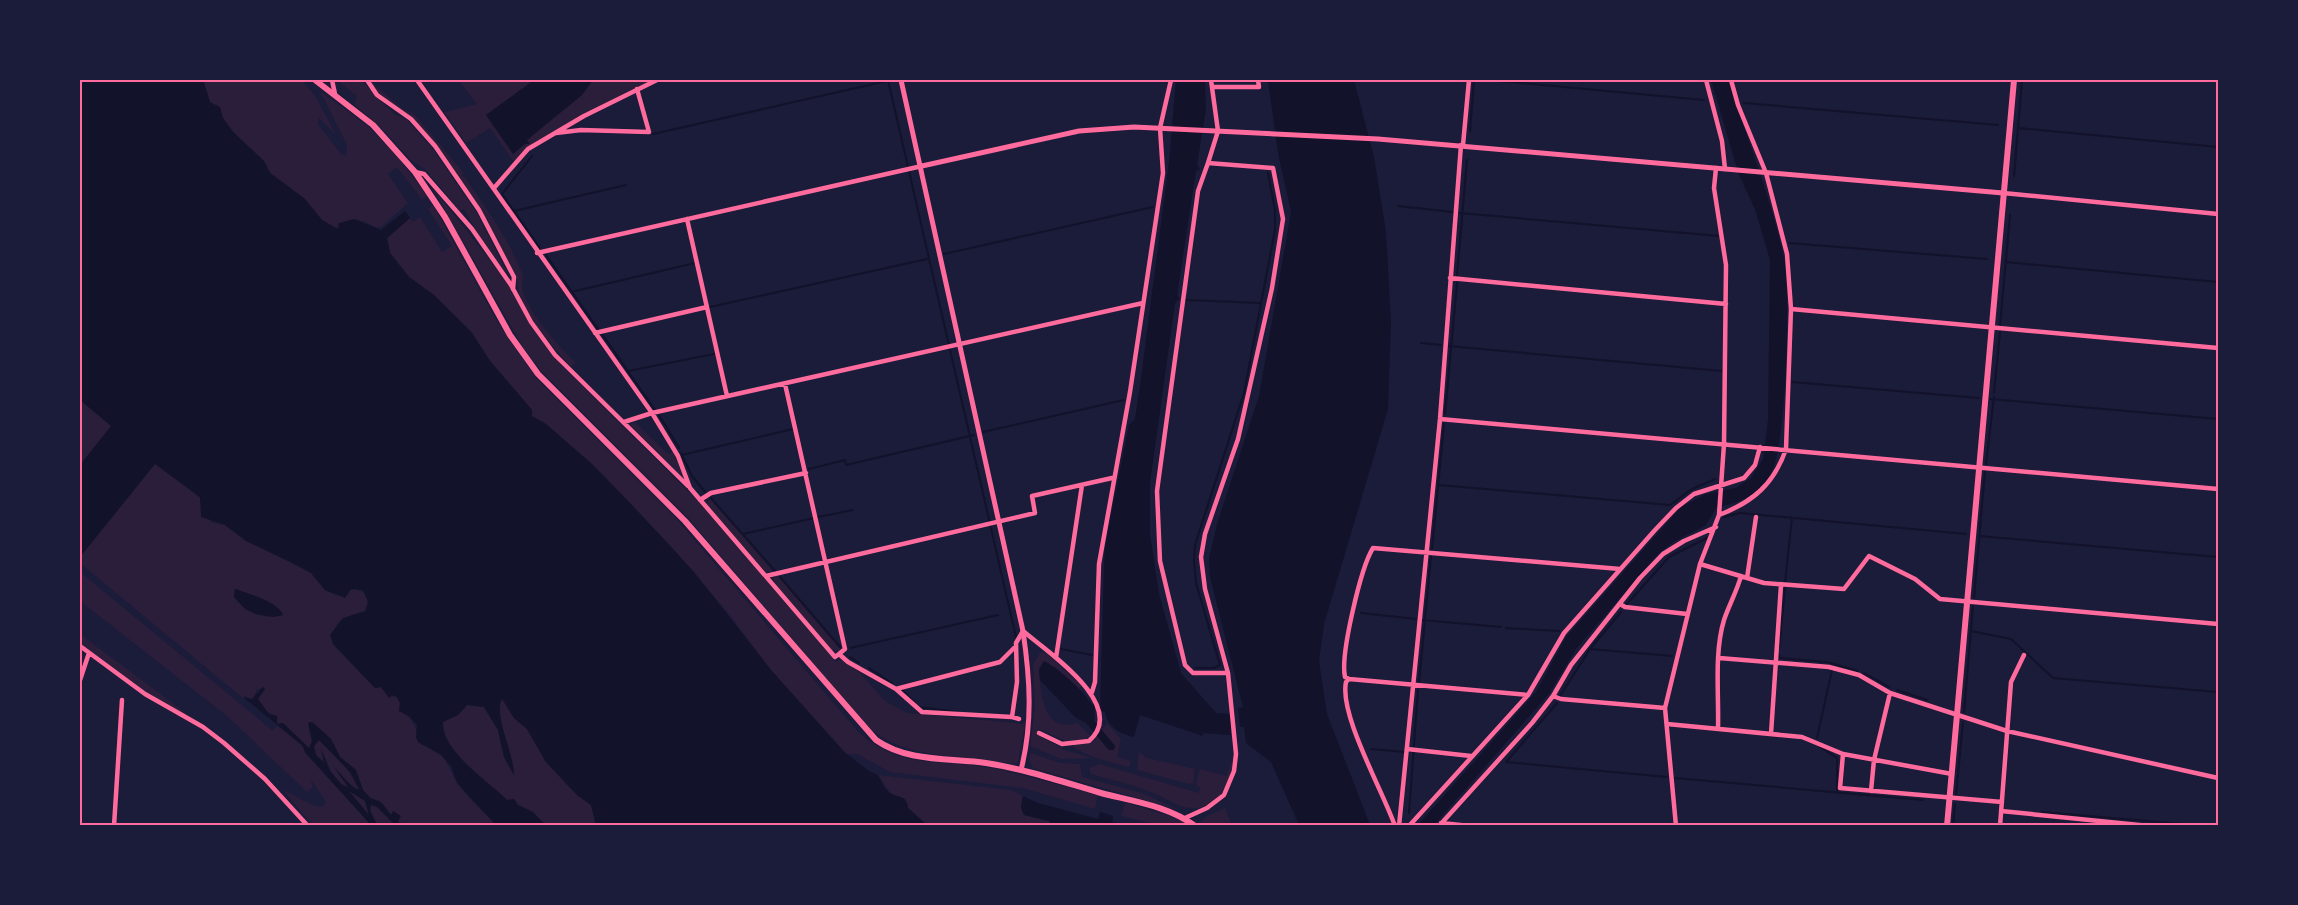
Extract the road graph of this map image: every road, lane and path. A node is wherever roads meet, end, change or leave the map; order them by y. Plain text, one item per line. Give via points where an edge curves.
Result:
1 (315, 80) edge
2 (332, 80) edge
3 (366, 80) edge
4 (417, 80) edge
5 (657, 80) edge
6 (901, 80) edge
7 (1171, 80) edge
8 (1211, 80) edge
9 (1258, 80) edge
10 (1468, 80) edge
11 (1706, 80) edge
12 (1731, 80) edge
13 (2014, 80) edge
14 (1212, 87) junction
15 (637, 89) junction
16 (335, 94) junction
17 (1163, 128) junction
18 (1215, 131) junction
19 (554, 134) junction
20 (1462, 145) junction
21 (1208, 163) junction
22 (922, 166) junction
23 (1716, 168) junction
24 (1725, 168) junction
25 (415, 172) junction
26 (1765, 172) junction
27 (494, 188) junction
28 (2003, 193) junction
29 (2218, 214) edge
30 (687, 219) junction
31 (537, 253) junction
32 (1450, 278) junction
33 (513, 288) junction
34 (1143, 303) junction
35 (1726, 304) junction
36 (707, 308) junction
37 (1791, 309) junction
38 (1992, 328) junction
39 (595, 333) junction
40 (956, 345) junction
41 (2218, 348) edge
42 (785, 384) junction
43 (727, 396) junction
44 (652, 413) junction
45 (1440, 419) junction
46 (624, 422) junction
47 (1724, 444) junction
48 (1761, 447) junction
49 (1785, 449) junction
50 (1980, 468) junction
51 (806, 473) junction
52 (1113, 478) junction
53 (1082, 485) junction
54 (1722, 486) junction
55 (690, 488) junction
56 (2218, 489) edge
57 (700, 500) junction
58 (1719, 514) junction
59 (1755, 517) dead end
60 (996, 522) junction
61 (1716, 527) junction
62 (1425, 552) junction
63 (825, 561) junction
64 (1700, 564) junction
65 (1620, 569) junction
66 (765, 576) junction
67 (1744, 577) junction
68 (1781, 585) junction
69 (1968, 602) junction
70 (1620, 604) junction
71 (1687, 614) junction
72 (2218, 624) edge
73 (1023, 631) junction
74 (80, 646) edge
75 (1016, 646) junction
76 (89, 653) junction
77 (839, 654) junction
78 (2024, 655) dead end
79 (1056, 658) junction
80 (1719, 658) junction
81 (1776, 662) junction
82 (1228, 673) junction
83 (1349, 679) junction
84 (80, 680) edge
85 (1414, 686) junction
86 (896, 689) junction
87 (1092, 692) junction
88 (1890, 693) junction
89 (1528, 695) junction
90 (1553, 696) junction
91 (122, 700) dead end
92 (1665, 708) junction
93 (1957, 715) junction
94 (1012, 717) junction
95 (1019, 719) dead end
96 (1667, 724) junction
97 (1718, 729) junction
98 (2007, 730) junction
99 (1039, 733) dead end
100 (1771, 734) junction
101 (1410, 750) junction
102 (1843, 754) junction
103 (1471, 756) junction
104 (1874, 760) junction
105 (1021, 770) junction
106 (1952, 774) junction
107 (2218, 778) edge
108 (1872, 791) junction
109 (1950, 798) junction
110 (2002, 802) junction
111 (2001, 811) junction
112 (1185, 818) junction
113 (1440, 824) edge
114 (114, 825) edge
115 (308, 825) edge
116 (1195, 825) edge
117 (1397, 825) edge
118 (1409, 825) edge
119 (1470, 825) edge
120 (1676, 825) edge
121 (1947, 825) edge
122 (2000, 825) edge
123 (2133, 825) edge
124 (2149, 825) edge

1 - 16 main road
2 - 16 street
3 - 33 street via 377,95 411,119 458,178 514,278
4 - 27 street
5 - 15 street
6 - 22 street
7 - 17 street
8 - 14 street
9 - 14 street via 1259,87
10 - 20 street
11 - 24 street
12 - 26 street
13 - 28 main road
14 - 18 street
15 - 19 street
15 - 19 street via 649,132 581,130
16 - 25 main road via 373,125
17 - 18 street
17 - 22 street via 1079,131
17 - 34 street via 1163,173
18 - 20 street
18 - 21 street
19 - 27 street via 528,149
20 - 23 street
20 - 32 street
21 - 82 street via 1198,191 1163,434 1157,491 1158,534 1167,596 1185,665 1193,673
21 - 82 street via 1274,168 1283,219 1241,429 1201,556
22 - 30 street
22 - 40 street
23 - 24 street
23 - 35 street via 1714,188 1726,265
24 - 26 street
25 - 33 street via 424,174 458,211
25 - 105 main road via 445,217 510,334 538,374 684,521 867,732 896,752
26 - 28 street
26 - 37 street via 1787,254
27 - 31 street
28 - 29 street
28 - 38 main road
30 - 31 street
30 - 36 street
31 - 39 street
32 - 35 street
32 - 45 street
33 - 46 street via 531,322 555,354
34 - 40 street
34 - 52 street
35 - 47 street
36 - 39 street
36 - 43 street
37 - 38 street
37 - 49 street
38 - 41 street
38 - 50 main road
39 - 44 street
40 - 42 street
40 - 60 street
42 - 43 street
42 - 51 street
43 - 44 street
44 - 46 street
44 - 55 street via 678,456
45 - 47 street
45 - 62 street
46 - 55 street
47 - 48 street
47 - 54 street
48 - 49 street
48 - 54 street via 1751,473
49 - 50 street
49 - 58 street via 1776,472 1759,495
50 - 56 street
50 - 69 main road
51 - 57 street via 711,493
51 - 63 street
52 - 53 street
52 - 87 street via 1099,564
53 - 60 street via 1032,496 1035,513
53 - 79 street
54 - 58 street
54 - 65 street via 1694,494 1676,508
55 - 57 street
57 - 66 street
58 - 61 street
59 - 67 street
60 - 63 street
60 - 73 street
61 - 64 street
61 - 70 street via 1663,554
62 - 65 street
62 - 83 street via 1378,547 1370,553 1345,648 1344,670
62 - 85 street
63 - 66 street
63 - 77 street via 844,649
64 - 67 street
64 - 71 street
65 - 89 street via 1564,633
66 - 77 street via 835,657
67 - 68 street
67 - 80 street via 1724,620
68 - 69 street via 1844,589 1869,556 1916,579 1940,599
68 - 81 street
69 - 72 street
69 - 93 main road
70 - 71 street
70 - 90 street via 1571,665
71 - 92 street
73 - 75 street
73 - 79 street
73 - 105 street via 1031,683
74 - 76 street
75 - 86 street via 1000,662
75 - 94 street via 1017,682
76 - 84 street
76 - 115 street via 145,694 224,743
77 - 86 street
78 - 98 street via 2011,682
79 - 87 street
80 - 81 street
80 - 97 street
81 - 88 street via 1829,667 1859,675
81 - 100 street
82 - 112 street via 1235,731 1234,771 1224,795
83 - 85 street
83 - 117 street via 1344,689 1348,706
85 - 89 street
85 - 101 street
86 - 94 street via 922,712
87 - 99 street via 1100,724 1089,741 1062,744
88 - 93 street
88 - 104 street
89 - 103 street
90 - 92 street
90 - 113 street
91 - 114 street
92 - 96 street
93 - 98 street
93 - 106 main road
94 - 95 street
96 - 97 street
96 - 120 street
97 - 100 street
98 - 107 street
98 - 110 street
100 - 102 street via 1812,739
101 - 103 street
101 - 117 street
102 - 104 street
102 - 108 street via 1840,788
103 - 118 street
104 - 106 street
104 - 108 street
105 - 112 main road
106 - 109 main road
108 - 109 street
109 - 110 street
109 - 121 main road
110 - 111 street
111 - 122 street
111 - 123 street
112 - 116 main road
113 - 119 street
123 - 124 street

